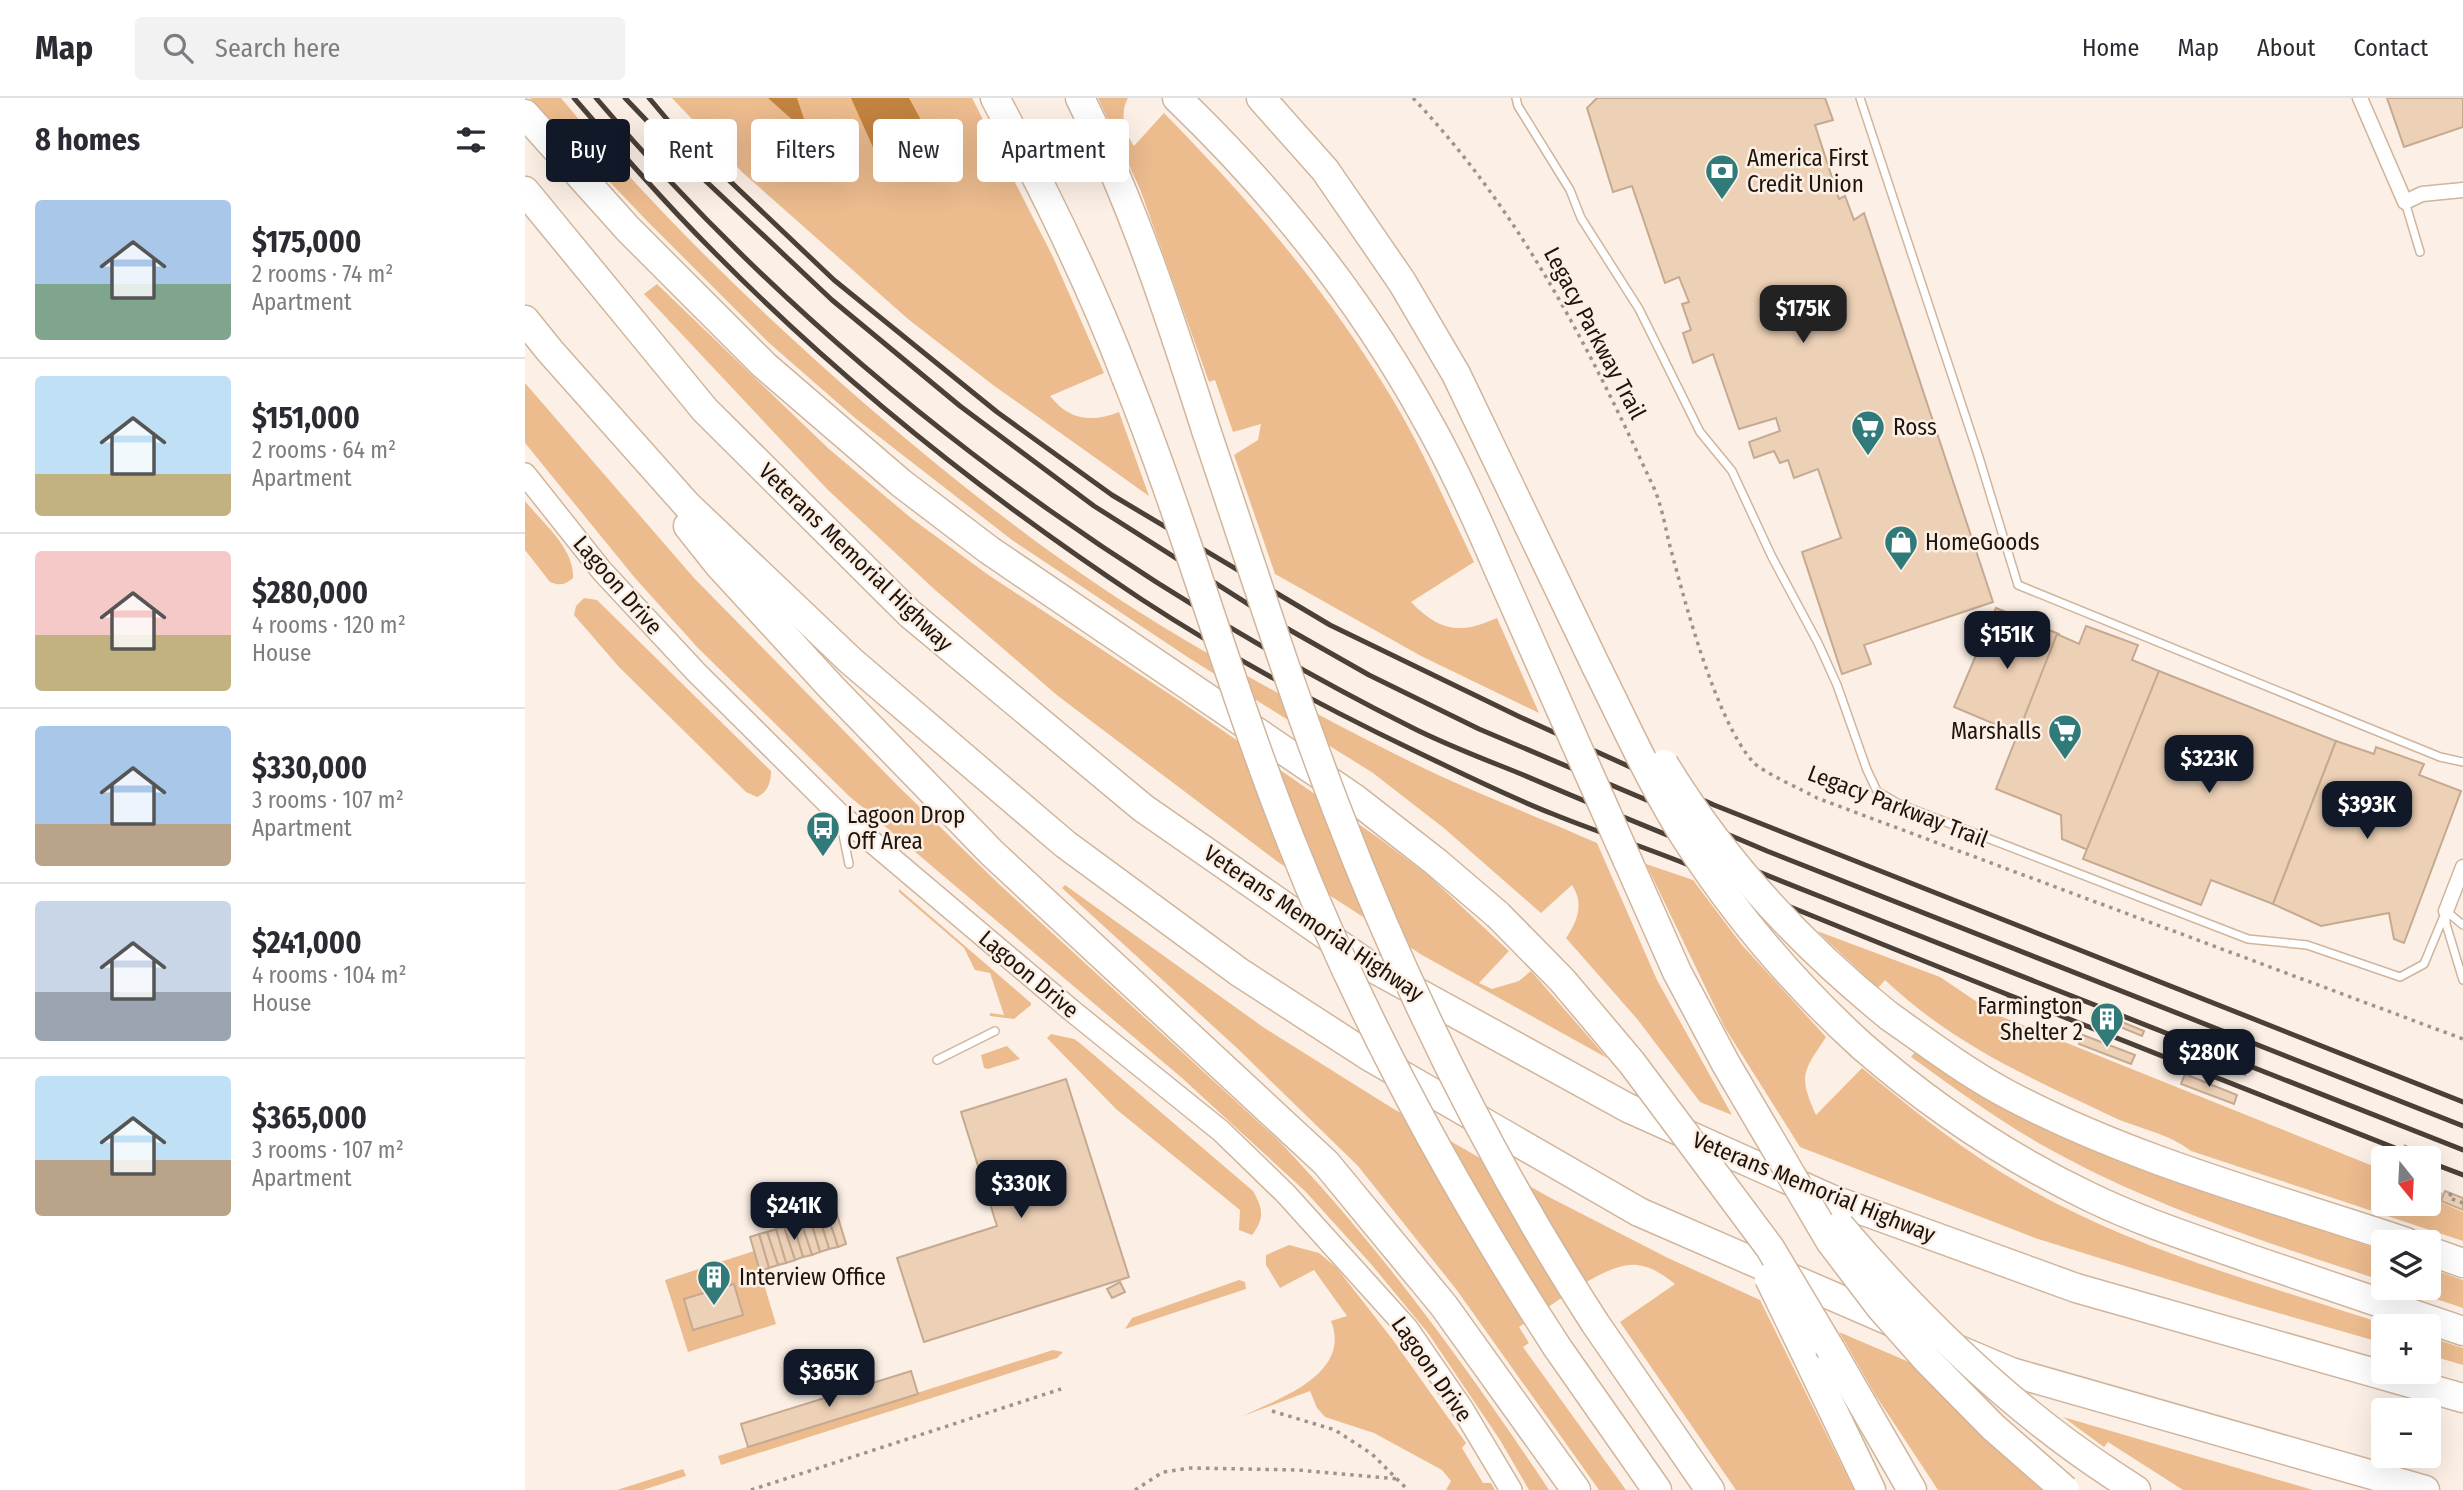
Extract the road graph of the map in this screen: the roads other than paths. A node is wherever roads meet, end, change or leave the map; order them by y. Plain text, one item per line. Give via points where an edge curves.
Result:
1 (995, 98) edge
2 (1080, 98) edge
3 (1177, 98) edge
4 (1261, 98) edge
5 (1516, 98) edge
6 (1860, 98) edge
7 (2360, 98) edge
8 (525, 114) edge
9 (2463, 190) edge
10 (525, 191) edge
11 (2405, 202) junction
12 (2420, 252) dead end
13 (525, 320) edge
14 (550, 351) junction
15 (525, 474) edge
16 (1596, 666) junction
17 (2463, 762) edge
18 (838, 813) junction
19 (849, 864) dead end
20 (2462, 871) edge
21 (2445, 911) junction
22 (2463, 925) edge
23 (2463, 980) edge
24 (995, 1031) dead end
25 (937, 1060) dead end
26 (1699, 1153) junction
27 (1784, 1160) junction
28 (2371, 1230) edge
29 (2441, 1255) edge
30 (2463, 1263) edge
31 (2463, 1331) edge
32 (2463, 1398) edge
33 (1511, 1490) edge
34 (1573, 1490) edge
35 (1657, 1490) edge
36 (1710, 1490) edge
37 (1871, 1490) edge
38 (1912, 1490) edge
39 (2065, 1490) edge
40 (2136, 1490) edge
41 (2425, 1490) edge

1 - 35 highway, bridge via 1078,260 1126,377 1255,747 1375,1031 1475,1217 1557,1348
2 - 36 highway, bridge via 1151,264 1309,734 1387,933 1436,1043 1531,1219 1595,1323
3 - 27 highway, bridge via 1295,224 1377,336 1429,423 1677,972
4 - 16 highway via 1325,170 1402,282 1456,374
5 - 21 lane via 1581,218 1639,309 1700,432 1732,471 1818,643 1877,791 1899,804 2248,940 2307,945 2400,977 2424,964
6 - 17 lane via 2018,585 2440,757
7 - 11 street
8 - 26 highway, bridge via 628,229 764,365 901,484 989,550 1354,798 1498,915 1608,1032
9 - 11 street via 2422,194
10 - 32 highway, Veterans Memorial Highway via 705,411 910,614 1143,808 1373,968 1628,1108 1831,1199 2076,1288
11 - 12 lane
13 - 14 highway
14 - 34 highway via 719,565 831,687 992,853 1326,1163 1444,1306
14 - 41 highway via 687,505 871,678 1065,844 1239,972 1367,1055 1639,1212 2011,1372
15 - 18 street, Lagoon Drive via 612,581 696,673
16 - 28 highway, bridge via 1743,876 1822,959 1889,1016 1969,1071 2039,1110 2165,1161
16 - 31 highway, bridge via 1668,806 1749,926 1862,1046 1914,1090 2032,1167 2156,1226
18 - 19 lane
18 - 33 street, Lagoon Drive via 1268,1175 1407,1328
20 - 21 street
21 - 22 lane
21 - 23 lane
24 - 25 lane
26 - 37 highway, bridge via 1758,1257
26 - 38 highway, bridge via 1770,1248
27 - 39 highway, bridge via 1830,1241 1881,1308 1985,1419
27 - 40 highway, bridge via 1911,1307 1962,1356 2042,1424
29 - 30 highway

